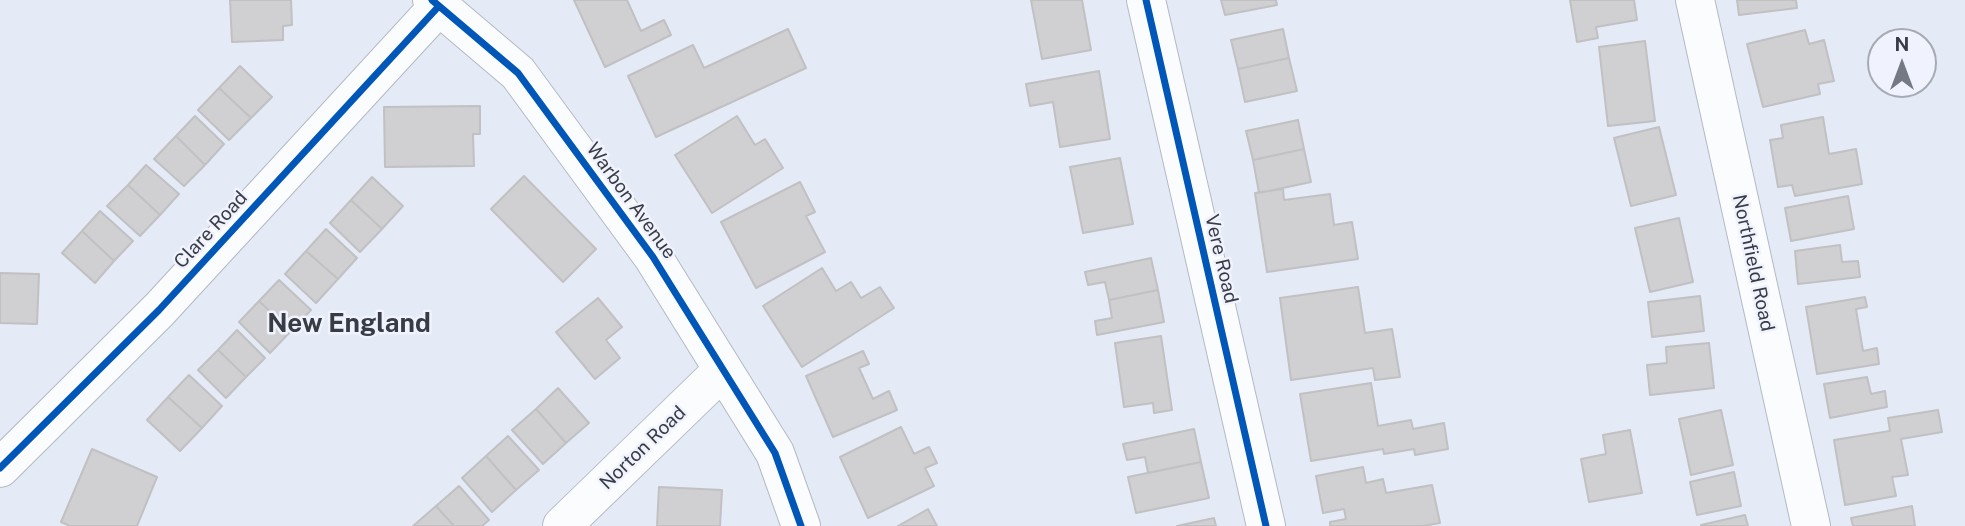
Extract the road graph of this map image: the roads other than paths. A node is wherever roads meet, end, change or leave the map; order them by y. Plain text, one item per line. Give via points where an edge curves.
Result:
1 (1146, 0) edge
2 (1695, 0) edge
3 (435, 3) edge
4 (723, 370) junction
5 (0, 468) edge
6 (562, 526) edge
7 (801, 526) edge
8 (1266, 526) edge
9 (1811, 526) edge

1 - 8 street, Vere Road
2 - 9 street, Northfield Road
3 - 4 street, Warbon Avenue via 518,73 653,257
3 - 5 street, Clare Road via 159,310
4 - 6 street, Norton Road
4 - 7 street, Warbon Avenue via 775,453

